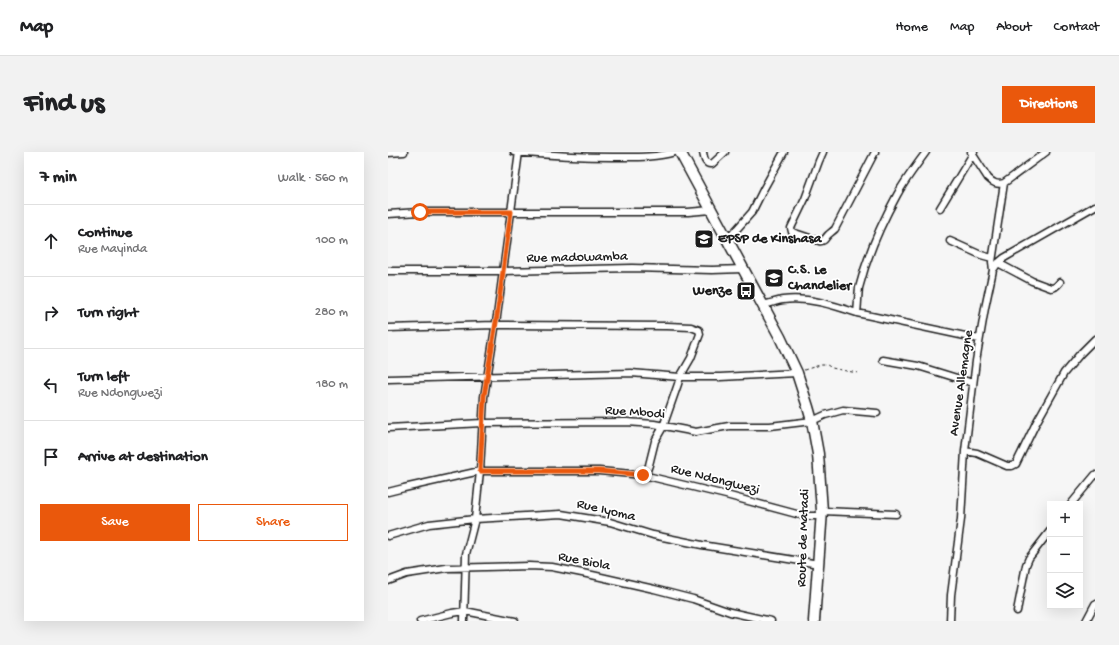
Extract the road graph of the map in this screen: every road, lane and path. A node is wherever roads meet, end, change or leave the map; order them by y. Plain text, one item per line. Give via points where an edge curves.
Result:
1 (404, 152) edge
2 (514, 152) edge
3 (519, 152) edge
4 (675, 152) edge
5 (680, 152) edge
6 (703, 152) edge
7 (725, 152) edge
8 (784, 152) edge
9 (823, 152) edge
10 (875, 152) edge
11 (926, 152) edge
12 (1046, 152) edge
13 (388, 153) edge
14 (973, 153) edge
15 (1004, 183) junction
16 (1095, 206) edge
17 (940, 208) dead end
18 (711, 210) junction
19 (511, 212) junction
20 (388, 214) edge
21 (728, 239) junction
22 (950, 241) dead end
23 (992, 258) junction
24 (998, 263) junction
25 (743, 268) junction
26 (993, 270) junction
27 (388, 271) edge
28 (503, 271) junction
29 (1060, 282) dead end
30 (762, 305) junction
31 (857, 313) junction
32 (495, 325) junction
33 (388, 328) edge
34 (980, 339) junction
35 (1095, 339) edge
36 (883, 360) dead end
37 (797, 373) junction
38 (858, 373) dead end
39 (487, 376) junction
40 (680, 377) junction
41 (388, 379) edge
42 (973, 384) junction
43 (877, 413) dead end
44 (812, 421) junction
45 (482, 423) junction
46 (663, 427) junction
47 (388, 428) edge
48 (965, 451) junction
49 (480, 471) junction
50 (643, 475) junction
51 (1095, 475) edge
52 (388, 492) edge
53 (1073, 501) edge
54 (822, 514) junction
55 (896, 514) dead end
56 (475, 519) junction
57 (1047, 535) edge
58 (388, 536) edge
59 (818, 564) junction
60 (466, 568) junction
61 (388, 581) edge
62 (1095, 604) edge
63 (1017, 611) dead end
64 (465, 612) junction
65 (420, 621) edge
66 (464, 621) edge
67 (516, 621) edge
68 (771, 621) edge
69 (814, 621) edge
70 (950, 621) edge
71 (1086, 621) edge

1 - 13 street
2 - 3 street
3 - 4 street via 582,157 641,157
3 - 19 street
5 - 18 highway, Route de Matadi
6 - 7 street via 707,163 710,164
8 - 21 street via 752,212
9 - 10 street via 791,228 792,232 822,242 835,229
11 - 31 street via 897,194 868,258 859,290
12 - 15 street
14 - 15 street via 991,181
14 - 17 street
15 - 23 street
16 - 24 street, Avenue Allemagne
18 - 19 street
18 - 21 highway, Route de Matadi
19 - 20 street
19 - 28 street
21 - 25 highway, Route de Matadi
22 - 23 street
23 - 26 street
24 - 26 street, Avenue Allemagne
24 - 29 street via 1051,288
25 - 28 street, Rue madowamba
25 - 30 highway, Route de Matadi
26 - 34 street, Avenue Allemagne
27 - 28 street, Rue madowamba
28 - 32 street
30 - 31 street via 782,300 812,300
30 - 37 highway, Route de Matadi
31 - 34 street
32 - 33 street
32 - 39 street
32 - 40 street via 691,327 699,330 700,334
34 - 42 street, Avenue Allemagne
35 - 48 street via 1064,373 1016,464 1007,466
36 - 42 street via 918,366
37 - 38 path via 827,364 837,369
37 - 40 street
37 - 44 highway, Route de Matadi
39 - 40 street via 631,373
39 - 41 street
39 - 45 street
40 - 46 street
42 - 48 street, Avenue Allemagne
43 - 44 street, Rue Mbodi via 843,410
44 - 46 street, Rue Mbodi via 770,426 729,426 696,432
44 - 54 highway, Route de Matadi via 818,454
45 - 46 street, Rue Mbodi via 627,422
45 - 47 street, Rue Mbodi
45 - 49 street
46 - 50 street via 655,441 649,466
48 - 70 street, Avenue Allemagne
49 - 50 street, Rue Ndongwezi via 599,471
49 - 52 street, Rue Ndongwezi
49 - 56 street
50 - 54 street, Rue Ndongwezi via 726,494 804,516
51 - 53 street
54 - 55 street, Rue Ndongwezi
54 - 59 highway, Route de Matadi
56 - 58 street, Rue Iyoma via 429,524
56 - 59 street, Rue Iyoma via 561,514 610,522 653,535 702,545
56 - 60 street via 466,554
57 - 63 street via 1026,565
59 - 69 highway, Route de Matadi
60 - 61 street, Rue Biola via 446,568 407,574
60 - 64 street
60 - 68 street, Rue Biola via 552,567 654,589 730,612
62 - 71 street
64 - 65 street
64 - 66 street
64 - 67 street

